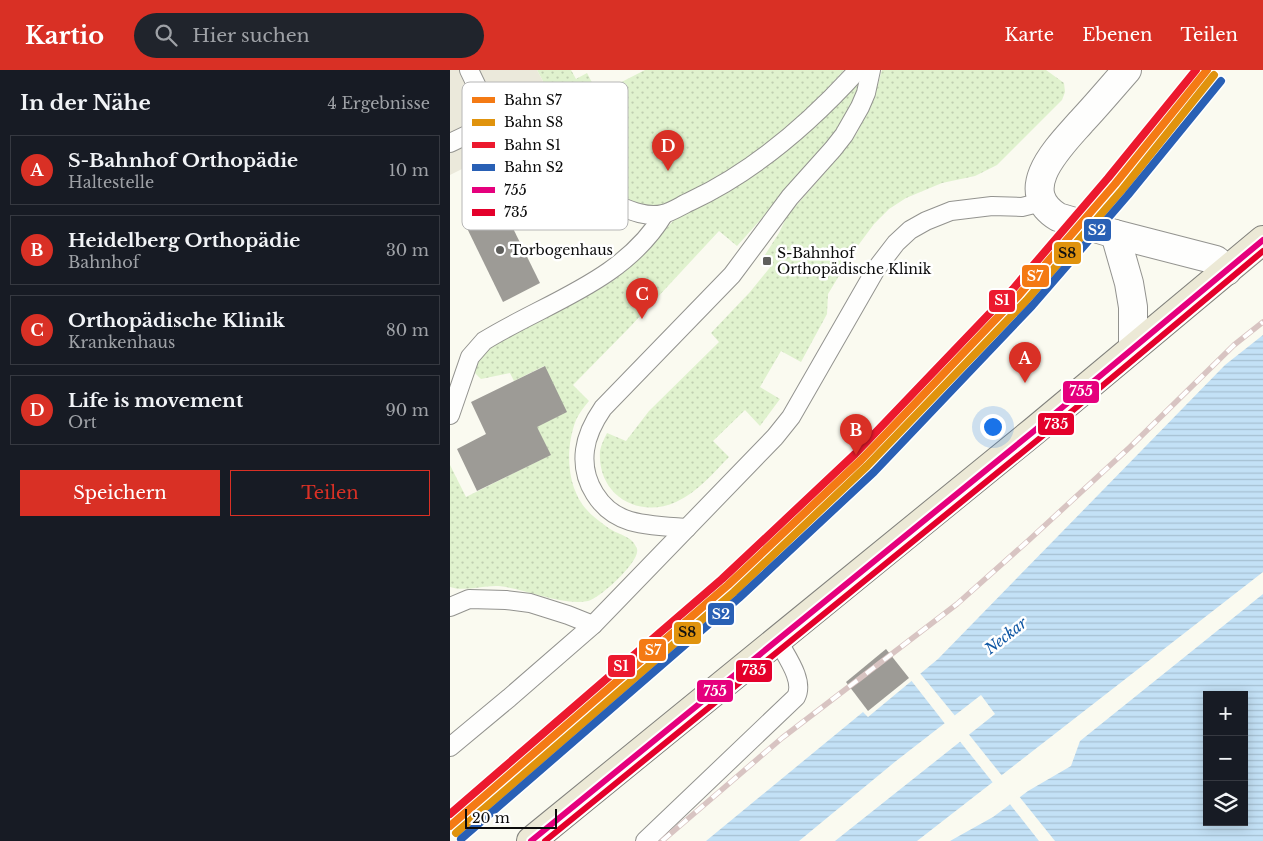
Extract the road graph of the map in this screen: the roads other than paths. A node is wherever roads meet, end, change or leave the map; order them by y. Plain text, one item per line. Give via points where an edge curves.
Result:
1 (469, 70) edge
2 (858, 70) edge
3 (871, 70) edge
4 (1127, 70) edge
5 (475, 82) edge
6 (462, 137) edge
7 (450, 143) edge
8 (1042, 202) junction
9 (628, 209) edge
10 (664, 214) junction
11 (1115, 234) junction
12 (1263, 240) edge
13 (1227, 271) junction
14 (1133, 348) junction
15 (450, 415) edge
16 (687, 528) junction
17 (450, 607) edge
18 (593, 625) junction
19 (784, 634) junction
20 (450, 747) edge
21 (531, 841) edge
22 (645, 841) edge

1 - 5 lane
2 - 10 lane via 795,132 750,168
3 - 16 lane via 866,93 844,135 790,197 732,275 603,408 590,430 585,451 586,472 594,494 606,508 629,521
4 - 8 street via 1047,163 1040,186
6 - 7 lane
8 - 11 street via 1058,217
8 - 16 lane via 1022,207 992,206 951,211 910,230 876,269 786,424
9 - 10 lane
10 - 15 lane via 643,242 607,274 484,341 470,357
11 - 13 street via 1216,260
11 - 14 street via 1133,307
12 - 13 main road
13 - 14 main road
14 - 19 main road
16 - 18 lane
17 - 18 lane via 469,599 530,603
18 - 20 lane
19 - 21 main road
19 - 22 lane via 798,680 796,697

